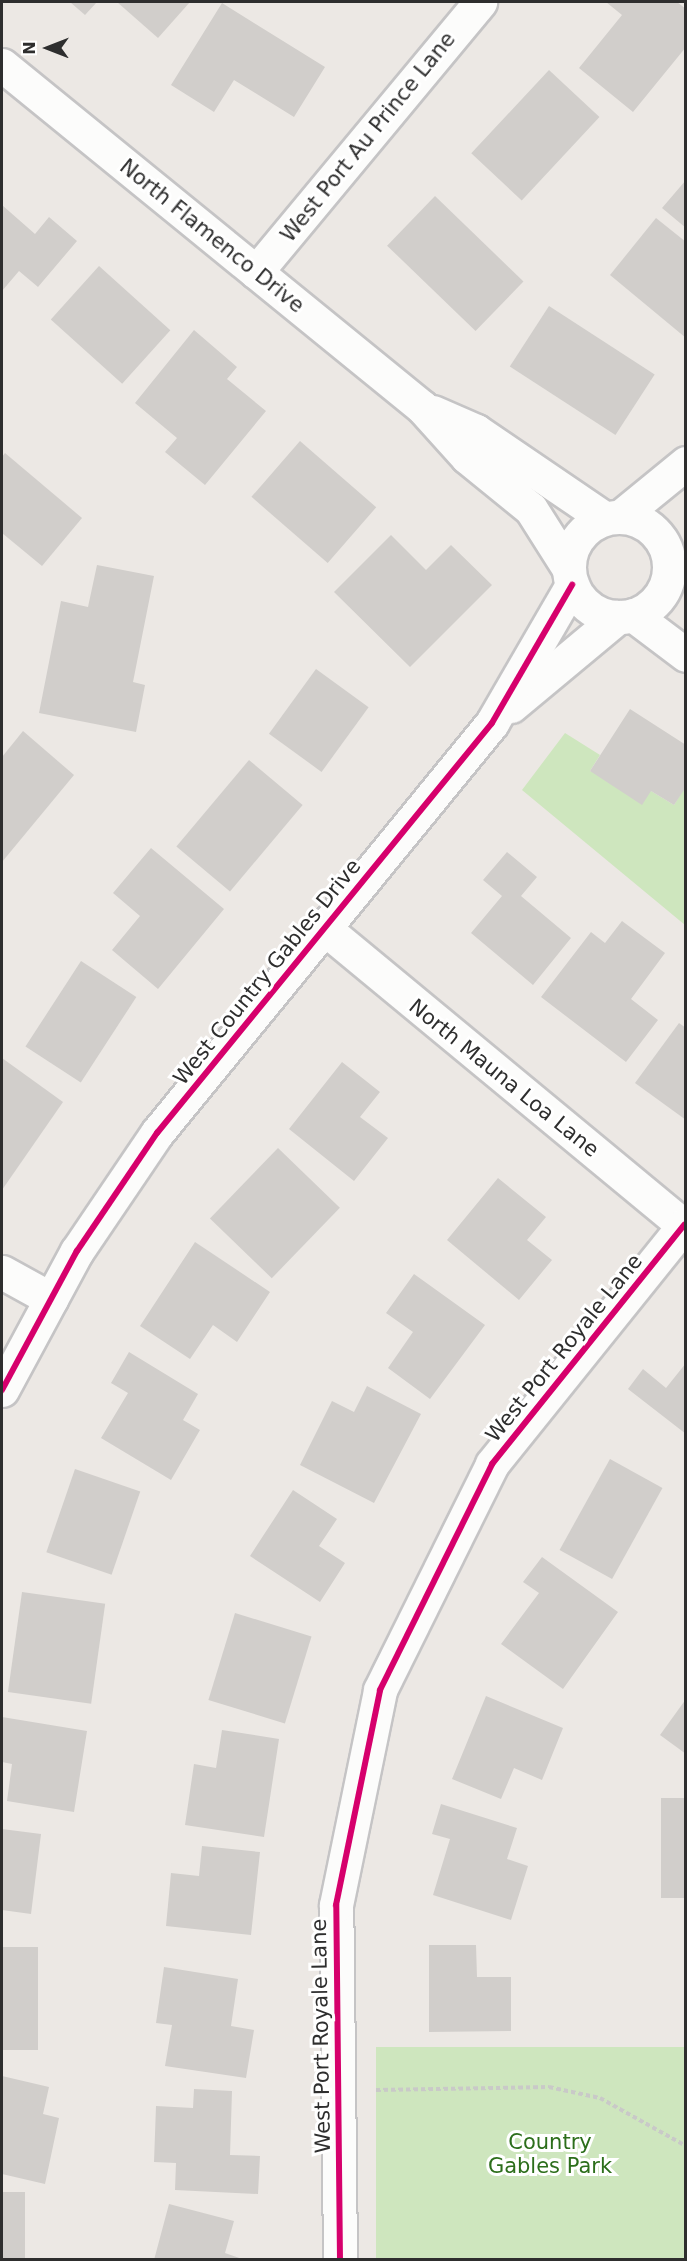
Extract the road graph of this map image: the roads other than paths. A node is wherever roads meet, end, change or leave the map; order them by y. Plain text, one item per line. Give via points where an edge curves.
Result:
1 (480, 2) edge
2 (2, 65) edge
3 (256, 272) junction
4 (422, 407) junction
5 (686, 463) edge
6 (613, 517) junction
7 (686, 528) edge
8 (675, 575) edge
9 (570, 577) junction
10 (626, 616) junction
11 (686, 655) edge
12 (492, 723) junction
13 (324, 928) junction
14 (685, 1226) edge
15 (2, 1272) edge
16 (51, 1299) junction
17 (2, 1390) edge
18 (340, 2259) edge

1 - 3 street, West Port Au Prince Lane
2 - 3 street, North Flamenco Drive
3 - 4 street, North Flamenco Drive
4 - 6 street, North Flamenco Drive via 476,431
4 - 9 street, North Flamenco Drive via 467,457 531,509
5 - 6 street
6 - 8 street, North Flamenco Drive via 638,519 652,528
6 - 9 street via 578,537
7 - 8 street
8 - 10 street via 655,603
9 - 10 street, North Flamenco Drive via 593,610
9 - 12 street, West Country Gables Drive
10 - 11 street, North Flamenco Drive
10 - 12 street, West Country Gables Drive
12 - 13 street, West Country Gables Drive
13 - 14 street, North Mauna Loa Lane
13 - 16 street, West Country Gables Drive via 157,1133 77,1251
14 - 18 street, West Port Royale Lane via 492,1464 380,1690 336,1905
15 - 16 street
16 - 17 street, West Country Gables Drive

